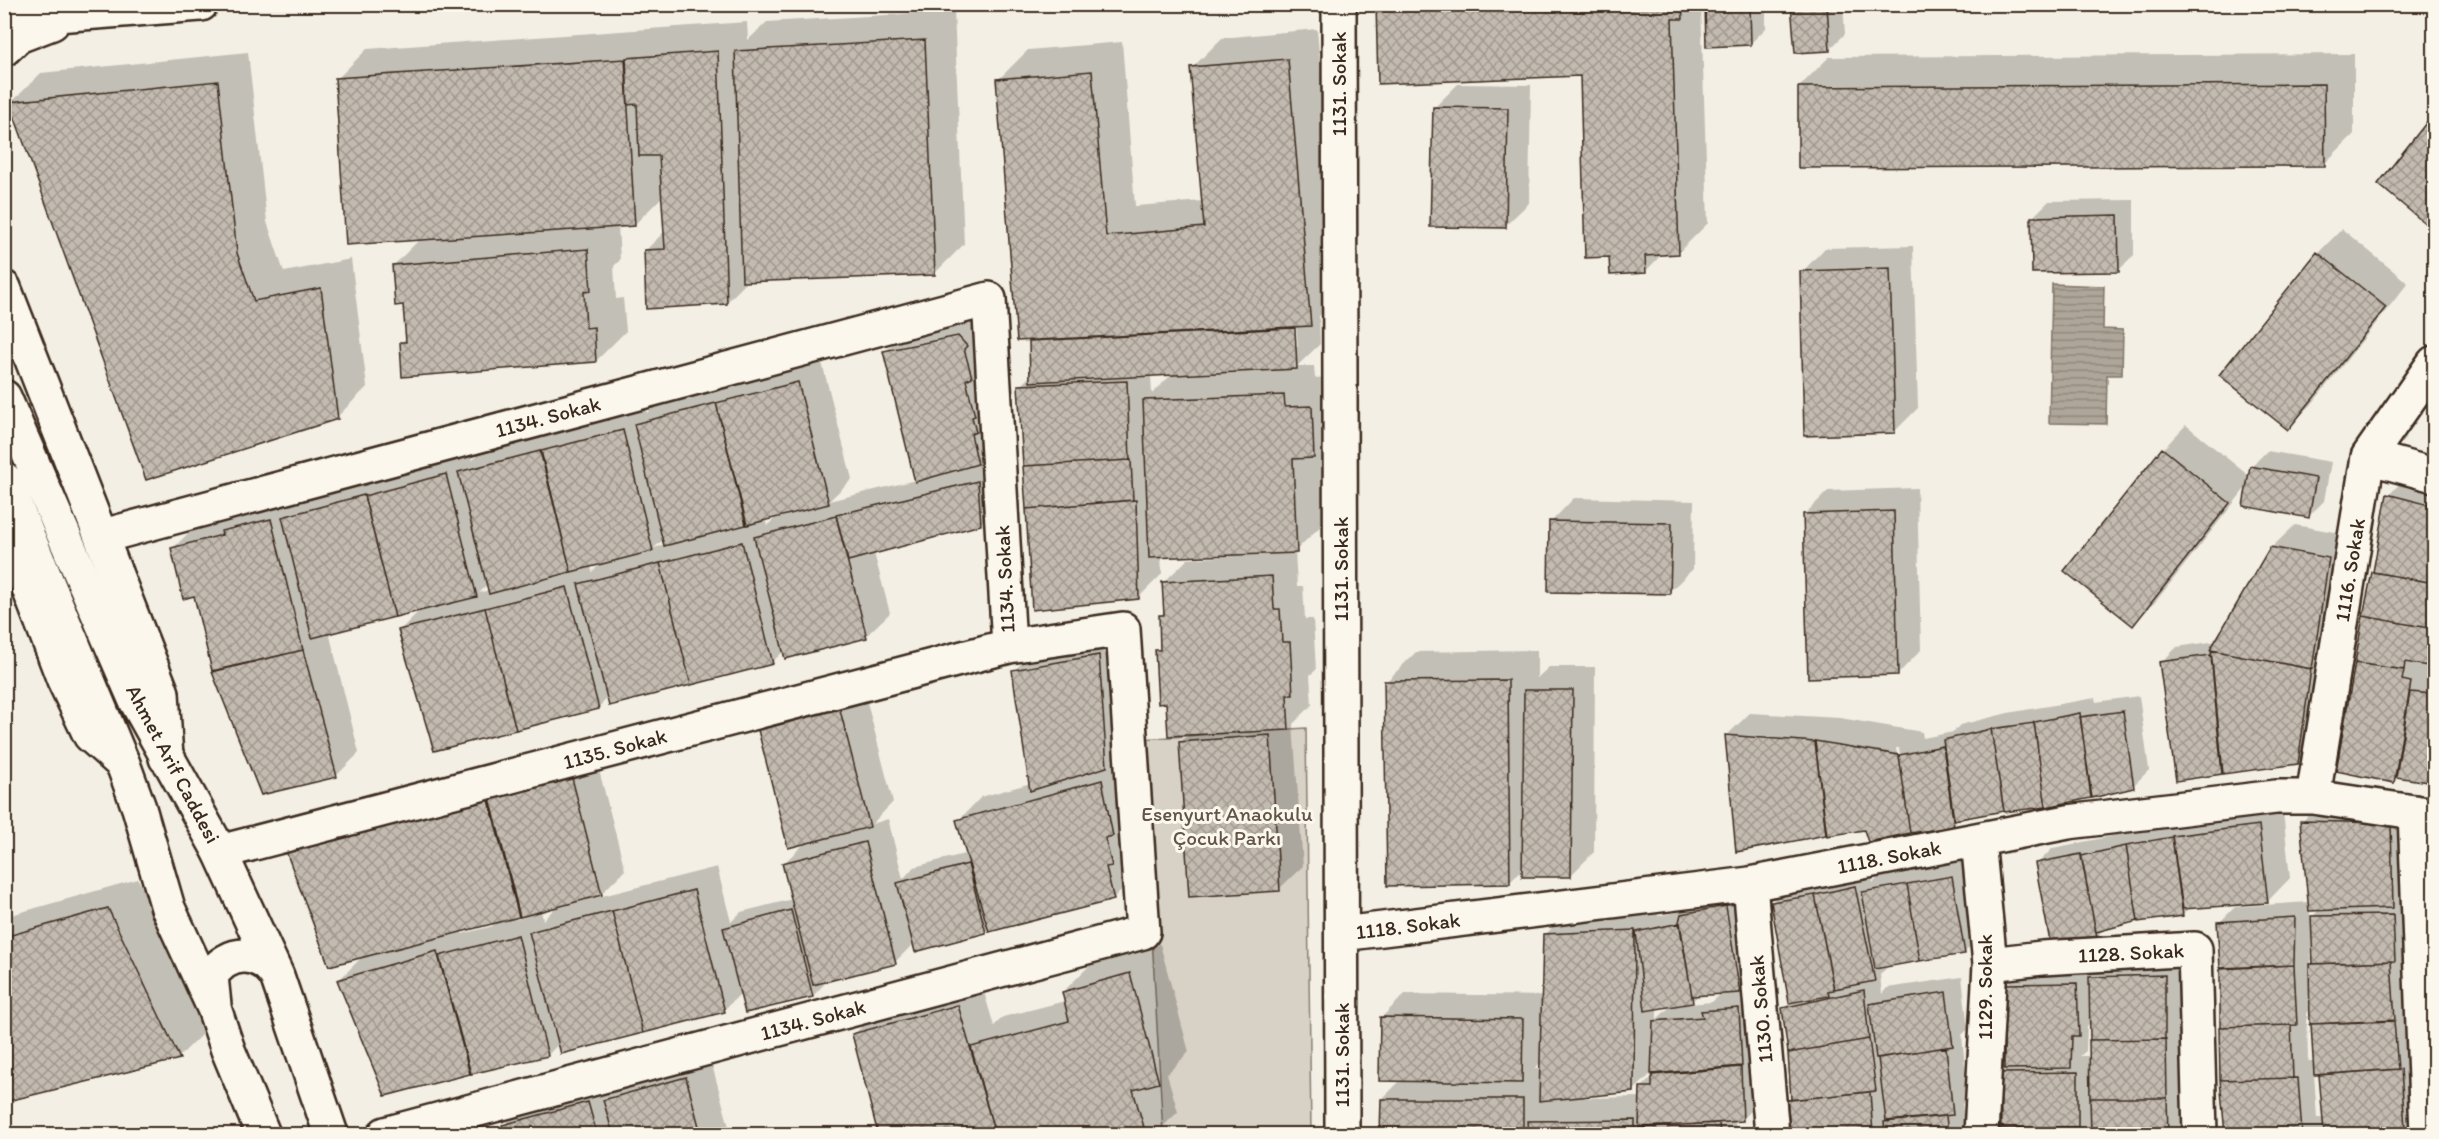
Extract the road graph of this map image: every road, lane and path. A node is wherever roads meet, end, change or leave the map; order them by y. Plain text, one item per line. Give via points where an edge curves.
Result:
1 (201, 4) edge
2 (1339, 4) edge
3 (79, 13) junction
4 (4, 19) edge
5 (4, 49) edge
6 (4, 288) edge
7 (2434, 363) edge
8 (4, 397) edge
9 (2368, 457) junction
10 (2434, 475) edge
11 (4, 479) edge
12 (4, 523) edge
13 (103, 536) junction
14 (1009, 646) junction
15 (166, 758) junction
16 (123, 764) junction
17 (2313, 797) junction
18 (2425, 814) edge
19 (1978, 840) junction
20 (220, 852) junction
21 (1750, 884) junction
22 (1342, 934) junction
23 (1989, 964) junction
24 (277, 976) junction
25 (214, 1008) junction
26 (263, 1134) edge
27 (331, 1134) edge
28 (385, 1134) edge
29 (1342, 1134) edge
30 (1772, 1134) edge
31 (1980, 1134) edge
32 (2200, 1134) edge
33 (2427, 1134) edge

1 - 3 street
2 - 22 street, 1131. Sokak
3 - 4 street
3 - 5 street via 18,36
6 - 13 street
7 - 9 street, 1116. Sokak
8 - 15 street, Ahmet Arif Caddesi via 135,699
9 - 10 street
9 - 17 street, 1116. Sokak
11 - 16 street, Ahmet Arif Caddesi
12 - 16 street via 64,680 90,735
13 - 14 street, 1134. Sokak via 989,299
13 - 15 street via 162,693
14 - 20 street, 1135. Sokak
14 - 28 street, 1134. Sokak via 1123,629 1143,932
15 - 20 street, Ahmet Arif Caddesi
16 - 25 street, Ahmet Arif Caddesi via 168,908
17 - 18 street, 1118. Sokak
17 - 19 street, 1118. Sokak via 2276,797 2068,822
18 - 33 street
19 - 21 street, 1118. Sokak
19 - 23 street, 1129. Sokak
20 - 24 street, Ahmet Arif Caddesi
21 - 22 street, 1118. Sokak
21 - 30 street, 1130. Sokak
22 - 29 street, 1131. Sokak
23 - 31 street, 1129. Sokak
23 - 32 street, 1128. Sokak via 2194,949
24 - 25 street via 268,963 257,957 246,956 217,967 211,976
24 - 27 street, Ahmet Arif Caddesi
25 - 26 street, Ahmet Arif Caddesi

